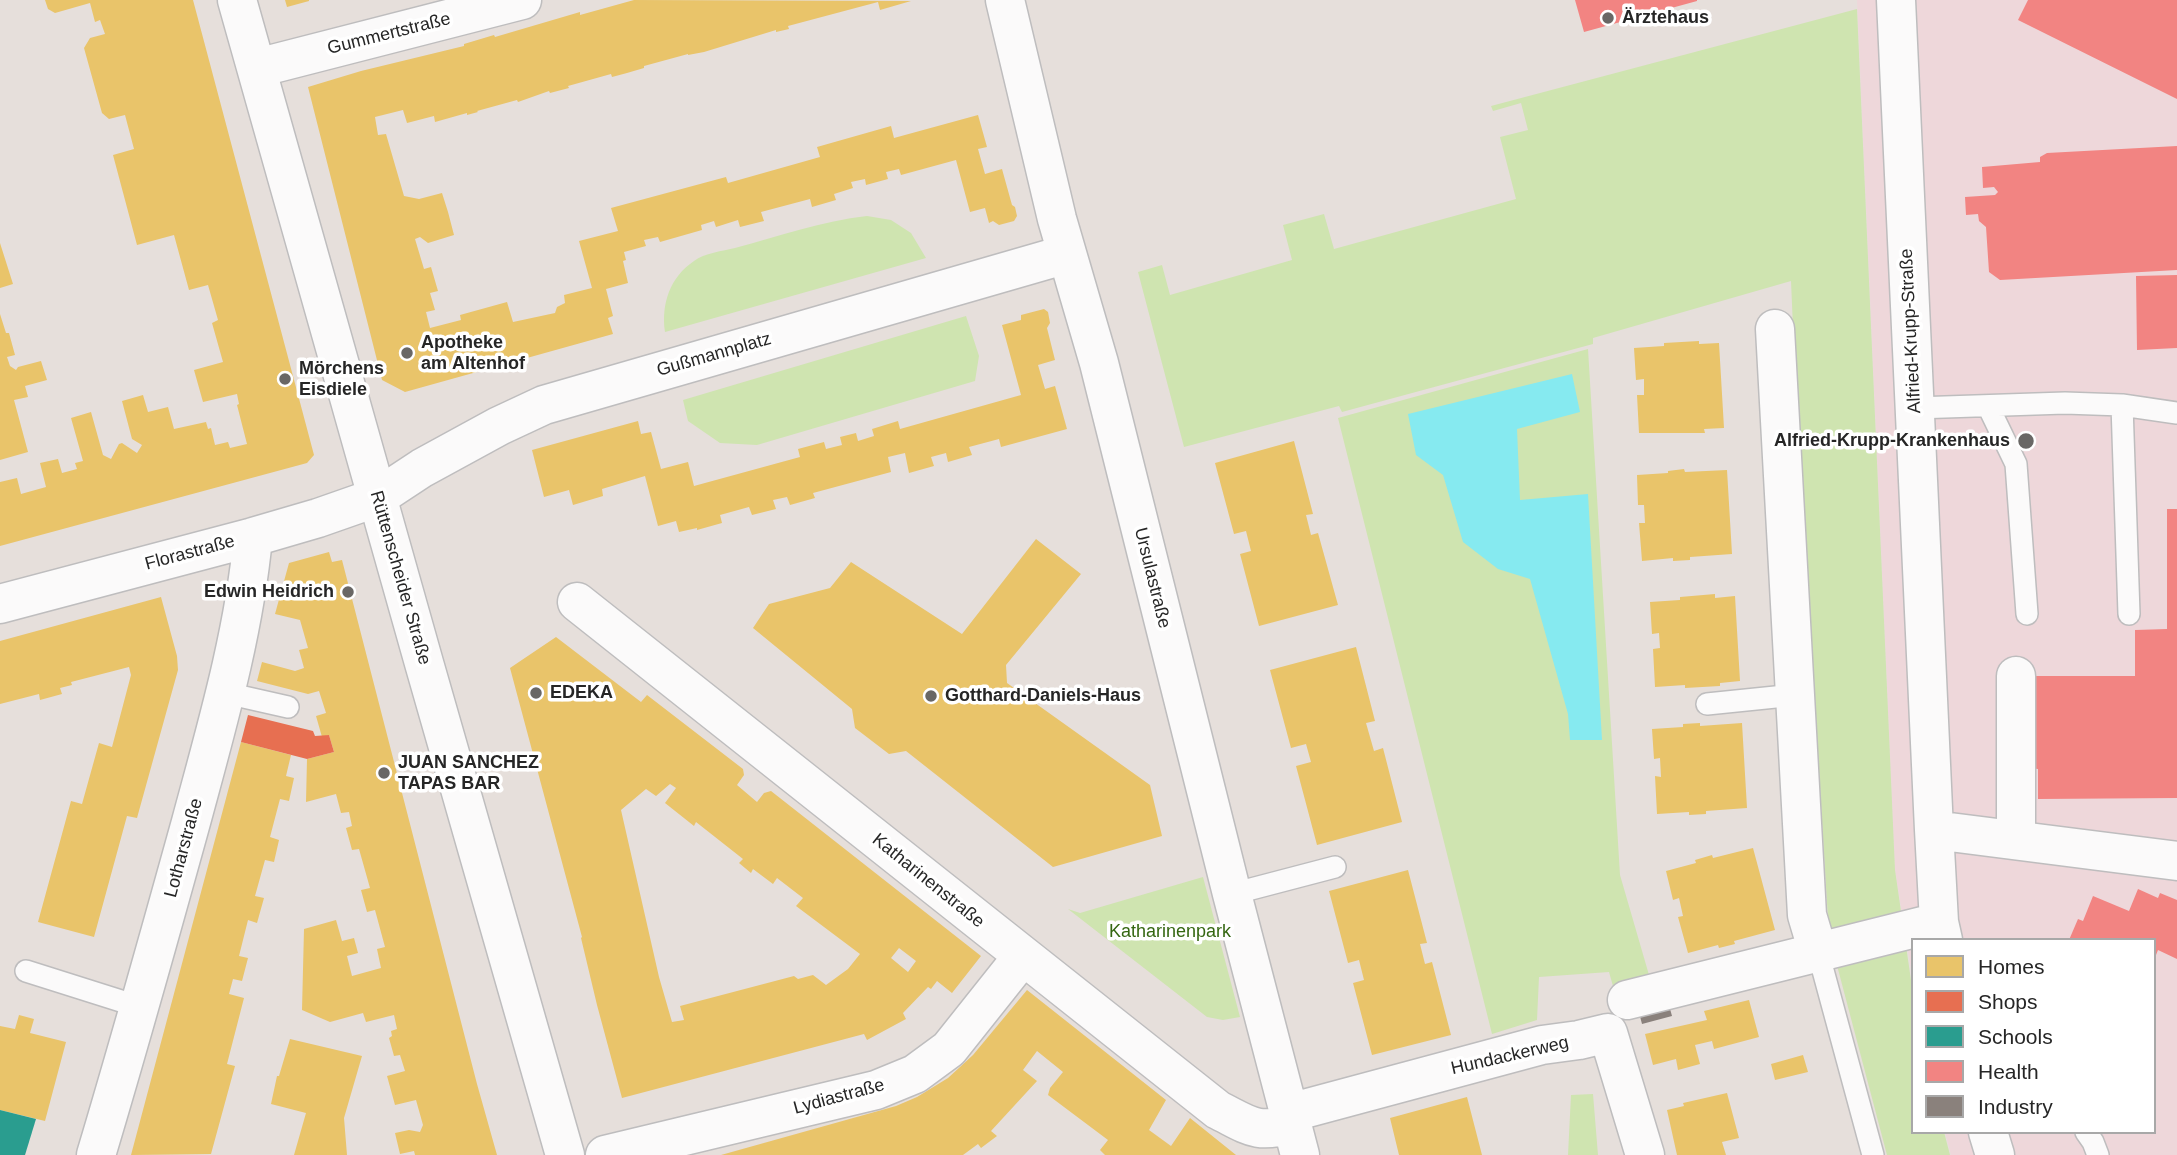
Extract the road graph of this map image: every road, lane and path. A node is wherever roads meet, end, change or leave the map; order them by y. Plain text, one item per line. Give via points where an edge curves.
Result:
1 (237, 0) edge
2 (522, 0) edge
3 (1005, 0) edge
4 (1896, 0) edge
5 (257, 68) junction
6 (1067, 254) junction
7 (1775, 329) dead end
8 (2122, 405) junction
9 (1988, 406) junction
10 (1915, 408) junction
11 (2177, 413) edge
12 (378, 497) junction
13 (253, 537) junction
14 (577, 602) dead end
15 (0, 604) edge
16 (2027, 614) dead end
17 (2129, 614) dead end
18 (2016, 676) dead end
19 (226, 693) junction
20 (1795, 695) junction
21 (1707, 704) dead end
22 (288, 707) dead end
23 (1934, 830) junction
24 (2016, 840) junction
25 (2177, 861) edge
26 (1335, 867) dead end
27 (1232, 894) junction
28 (1941, 931) edge
29 (1818, 952) junction
30 (1023, 956) junction
31 (26, 971) dead end
32 (1627, 1000) dead end
33 (140, 1007) junction
34 (1294, 1131) edge
35 (1989, 1134) edge
36 (2087, 1134) edge
37 (96, 1155) edge
38 (565, 1155) edge
39 (605, 1155) edge
40 (1645, 1155) edge
41 (1873, 1155) edge
42 (1995, 1155) edge
43 (2098, 1155) edge

1 - 5 street, Rüttenscheider Straße
2 - 5 street, Gummertstraße
3 - 6 street, Ursulastraße
4 - 10 street, Alfried-Krupp-Straße
5 - 12 street, Rüttenscheider Straße
6 - 12 street, Gußmannplatz via 544,405 422,468
6 - 27 street, Ursulastraße via 1099,363
7 - 20 street
8 - 9 lane
8 - 11 lane
8 - 17 lane
9 - 10 lane
9 - 16 lane via 2016,464
10 - 23 street, Alfried-Krupp-Straße
12 - 13 street, Florastraße
12 - 38 street, Rüttenscheider Straße
13 - 15 street, Florastraße
13 - 19 street, Lotharstraße
14 - 30 street, Katharinenstraße
18 - 24 street
19 - 22 lane
19 - 33 street, Lotharstraße
20 - 21 lane
20 - 29 street via 1807,915
23 - 24 street
23 - 28 street, Alfried-Krupp-Straße
24 - 25 street
26 - 27 lane
27 - 34 street, Ursulastraße
28 - 29 street
29 - 32 street
29 - 41 lane
30 - 34 street, Katharinenstraße via 1219,1110 1250,1126
30 - 39 street, Lydiastraße via 949,1049 915,1074 876,1090
31 - 33 lane
33 - 37 street, Lotharstraße
34 - 40 street, Hundackerweg via 1542,1045 1608,1033
35 - 42 street
36 - 43 lane

